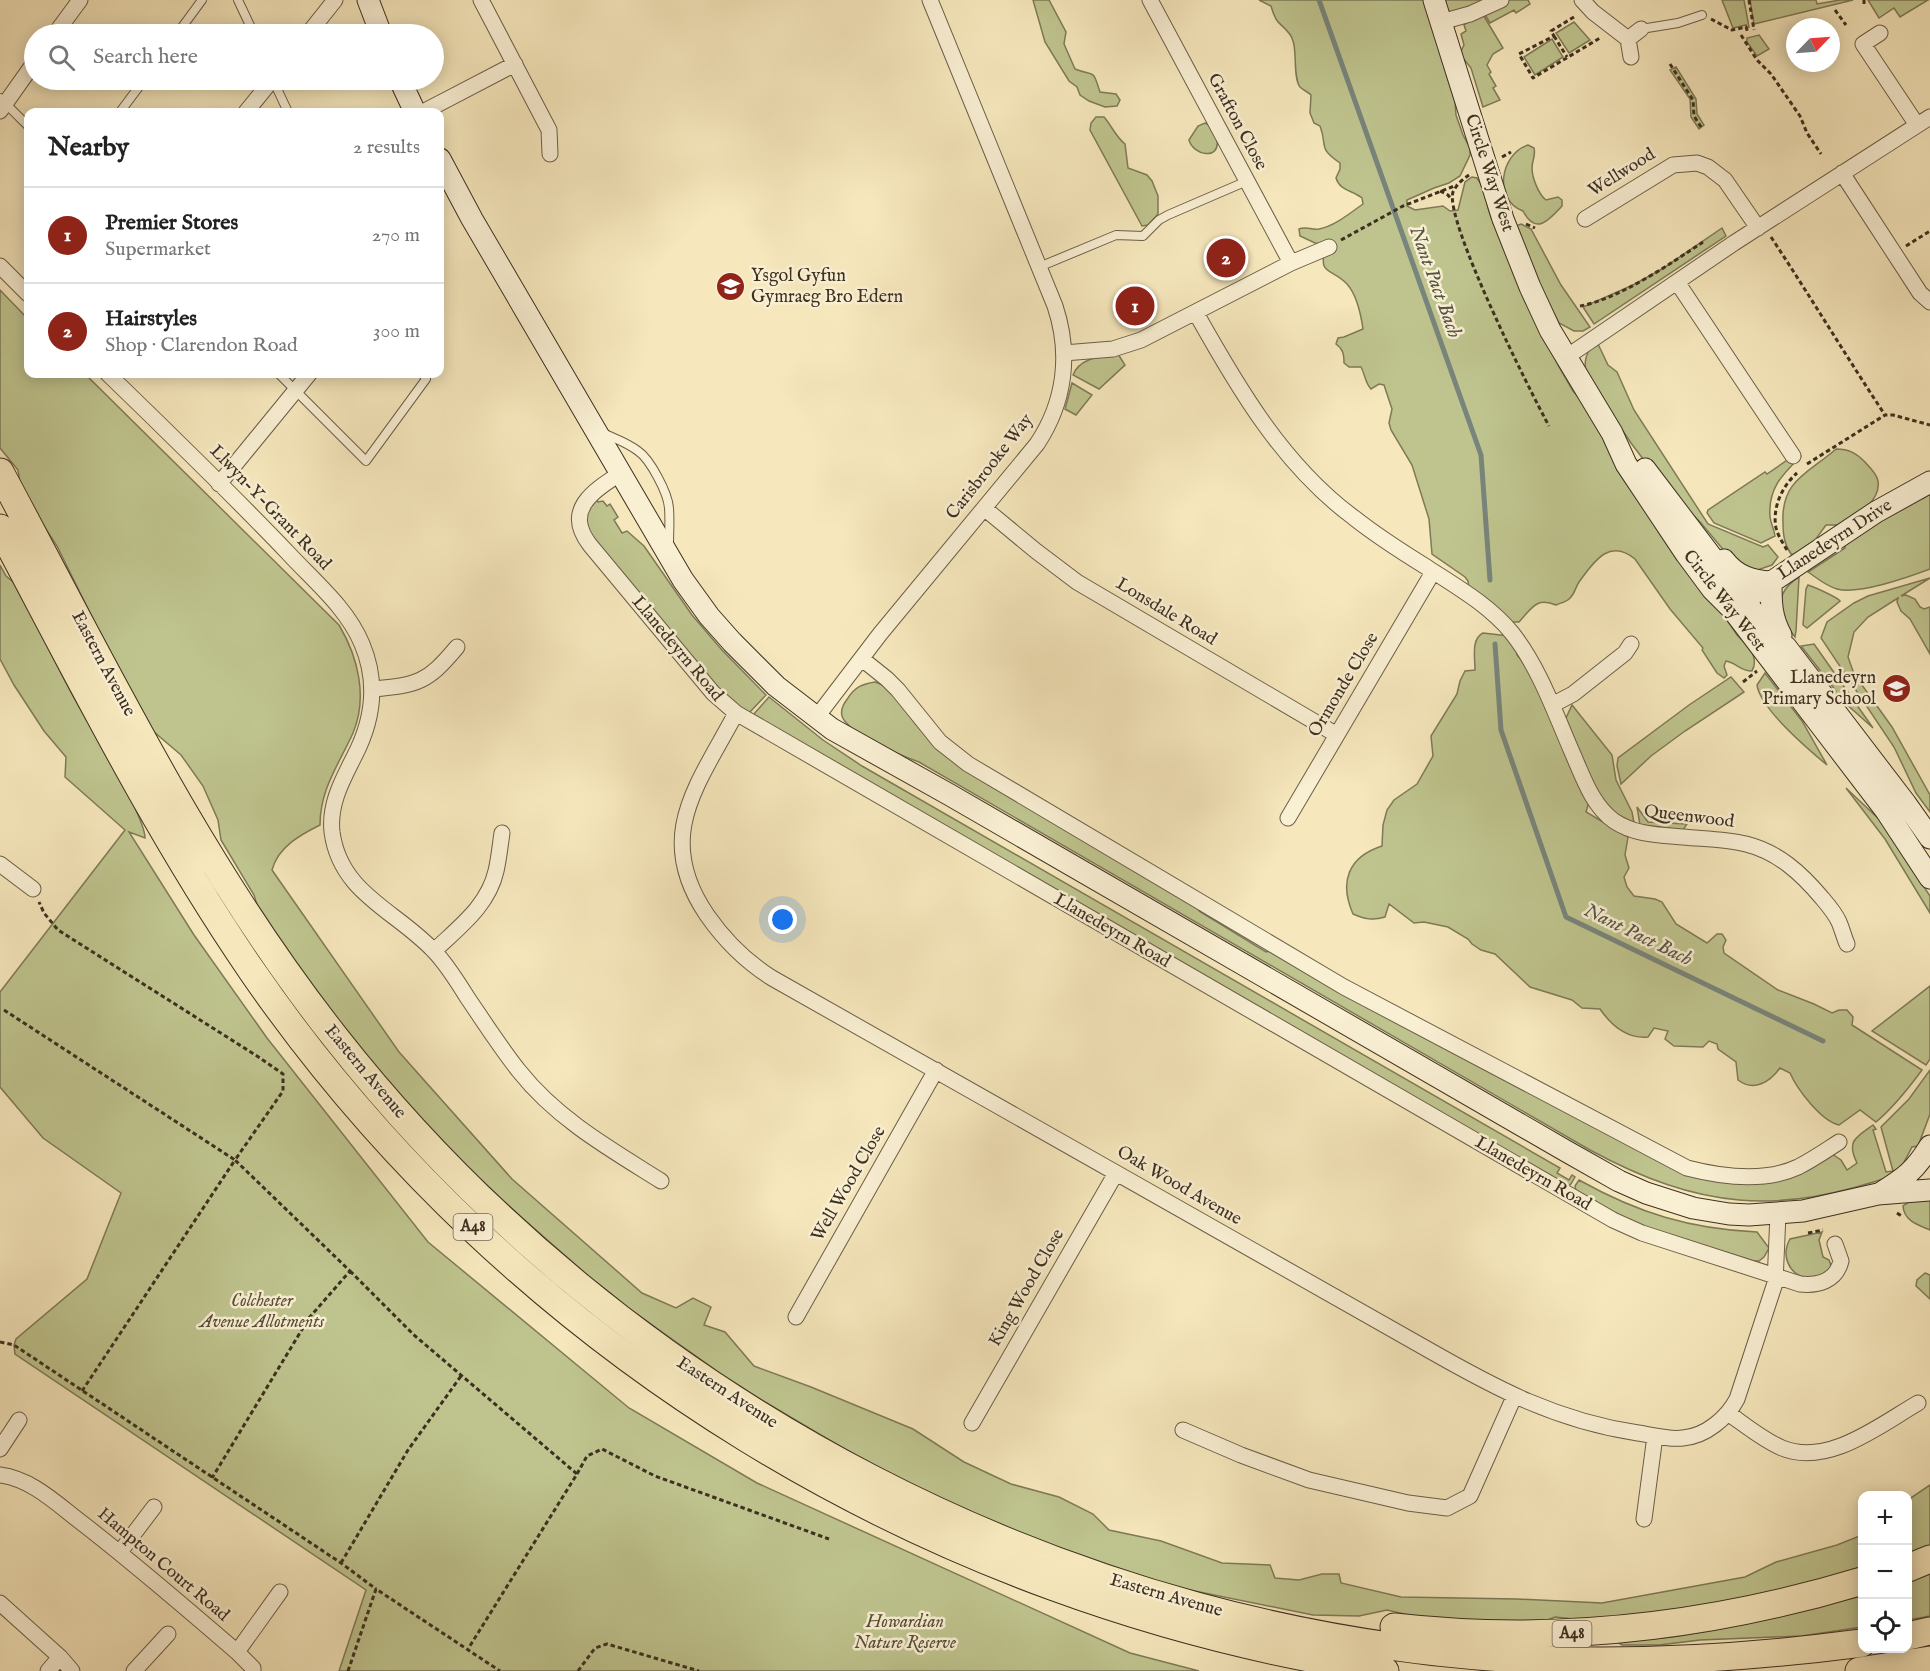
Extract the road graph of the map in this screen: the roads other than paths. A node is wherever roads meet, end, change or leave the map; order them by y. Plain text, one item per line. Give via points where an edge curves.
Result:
1 (80, 0) edge
2 (202, 0) edge
3 (238, 0) edge
4 (335, 0) edge
5 (368, 0) edge
6 (481, 0) edge
7 (930, 0) edge
8 (1150, 0) edge
9 (1434, 0) edge
10 (1501, 0) edge
11 (1582, 0) edge
12 (1702, 15) road end
13 (1441, 22) junction
14 (62, 24) edge
15 (184, 24) edge
16 (249, 24) edge
17 (316, 24) edge
18 (377, 24) edge
19 (1641, 29) joint
20 (1880, 33) dead end
21 (1628, 39) junction
22 (1631, 57) dead end
23 (515, 64) junction
24 (24, 76) edge
25 (136, 90) edge
26 (264, 90) edge
27 (277, 90) edge
28 (405, 90) edge
29 (2, 104) edge
30 (123, 108) edge
31 (249, 108) edge
32 (286, 108) edge
33 (413, 108) edge
34 (431, 108) edge
35 (1923, 121) edge
36 (24, 123) edge
37 (550, 154) dead end
38 (444, 166) edge
39 (1842, 173) junction
40 (1247, 181) junction
41 (1585, 219) dead end
42 (1761, 227) junction
43 (1329, 247) road end
44 (1291, 263) junction
45 (0, 266) edge
46 (1039, 267) junction
47 (1677, 282) junction
48 (24, 290) edge
49 (1930, 302) edge
50 (1196, 313) junction
51 (1064, 353) junction
52 (1565, 358) junction
53 (112, 378) edge
54 (283, 378) edge
55 (306, 378) edge
56 (425, 378) edge
57 (296, 390) junction
58 (598, 431) junction
59 (1612, 434) junction
60 (1793, 456) dead end
61 (0, 472) edge
62 (621, 472) junction
63 (1930, 482) edge
64 (219, 484) junction
65 (984, 508) junction
66 (1681, 517) junction
67 (0, 528) edge
68 (669, 556) junction
69 (1433, 572) junction
70 (1771, 582) junction
71 (1738, 604) junction
72 (1631, 644) dead end
73 (457, 647) dead end
74 (1786, 647) junction
75 (862, 659) junction
76 (372, 689) junction
77 (1552, 705) junction
78 (736, 713) junction
79 (816, 718) junction
80 (1337, 735) junction
81 (1288, 818) dead end
82 (502, 833) dead end
83 (1930, 838) edge
84 (0, 864) edge
85 (1930, 878) edge
86 (33, 889) road end
87 (1847, 944) dead end
88 (434, 951) junction
89 (936, 1070) junction
90 (1839, 1142) dead end
91 (1930, 1146) edge
92 (1116, 1173) junction
93 (661, 1181) dead end
94 (1930, 1190) edge
95 (1878, 1194) junction
96 (1778, 1214) junction
97 (1835, 1244) dead end
98 (1777, 1276) junction
99 (796, 1317) dead end
100 (1514, 1397) junction
101 (1917, 1403) dead end
102 (1728, 1413) junction
103 (20, 1420) dead end
104 (972, 1423) dead end
105 (1183, 1430) dead end
106 (1655, 1436) junction
107 (0, 1449) edge
108 (0, 1475) edge
109 (154, 1507) dead end
110 (1644, 1519) dead end
111 (120, 1552) junction
112 (1930, 1559) edge
113 (1912, 1566) edge
114 (1858, 1582) edge
115 (280, 1592) dead end
116 (0, 1603) edge
117 (1277, 1625) junction
118 (1930, 1631) edge
119 (168, 1634) dead end
120 (1206, 1635) junction
121 (1912, 1635) edge
122 (1858, 1644) edge
123 (237, 1652) junction
124 (60, 1657) junction
125 (1930, 1660) edge
126 (48, 1671) edge
127 (72, 1671) edge
128 (134, 1671) edge
129 (253, 1671) edge
130 (1302, 1671) edge
131 (1385, 1671) edge
132 (1859, 1671) edge

1 - 14 street
2 - 15 lane
3 - 16 lane
4 - 17 street
5 - 18 street
6 - 23 street
7 - 46 street, Carisbrooke Way
8 - 40 street, Grafton Close
9 - 13 street, Circle Way West
10 - 13 street
11 - 21 street
12 - 19 lane
13 - 52 street, Circle Way West via 1503,219 1530,287
19 - 21 street
20 - 35 street via 1863,44
21 - 22 street
23 - 34 street
23 - 37 street via 549,130
24 - 29 street
25 - 30 lane
26 - 31 street
27 - 32 lane
28 - 33 street
29 - 36 lane
35 - 39 street
38 - 58 street, Llanedeyrn Road
39 - 42 street
39 - 49 street via 1920,293
40 - 44 street, Grafton Close
40 - 46 lane via 1168,215 1143,236 1116,235
41 - 42 street, Wellwood via 1673,165 1697,162 1725,180
42 - 47 street
43 - 44 street
44 - 50 street
45 - 48 street
46 - 51 street, Carisbrooke Way via 1059,318
47 - 52 street
47 - 60 street
50 - 51 street via 1128,345
50 - 69 street, Queenwood via 1250,405 1310,479 1350,516
51 - 65 street, Carisbrooke Way via 1062,387 1045,432
52 - 59 street, Circle Way West
53 - 64 street, Llwyn-Y-Grant Road
54 - 57 lane
55 - 57 street
56 - 57 lane via 366,461
57 - 64 street
58 - 62 street, Llanedeyrn Road
58 - 68 lane via 629,445 648,461 667,497
59 - 66 street, Circle Way West via 1635,456
59 - 71 street, Circle Way West via 1626,464 1686,554 1712,589
61 - 117 highway, Eastern Avenue / A48 via 150,750 273,955 393,1108 465,1185 614,1314 688,1369 896,1492 975,1530 1103,1578
62 - 68 street, Llanedeyrn Road
62 - 78 street, Llanedeyrn Road via 587,499 579,514 580,530 713,693
63 - 70 street, Llanedeyrn Drive via 1876,512
64 - 76 street, Llwyn-Y-Grant Road via 347,616 363,647
65 - 75 street, Carisbrooke Way
65 - 80 street, Lonsdale Road via 1077,582
66 - 70 street, Llanedeyrn Drive via 1706,537 1735,571 1751,580
66 - 71 street, Circle Way West
67 - 120 highway, Eastern Avenue / A48 via 186,869 253,972 312,1052 448,1205 605,1342 758,1447 875,1511 952,1547 1050,1587
68 - 79 street, Llanedeyrn Road via 696,598 732,642 776,686
69 - 77 street, Queenwood via 1483,605 1512,633
69 - 80 street, Ormonde Close
70 - 71 street, Llanedeyrn Drive
70 - 74 street, Llanedeyrn Drive via 1773,621
71 - 74 street, Circle Way West
71 - 85 street, Circle Way West
72 - 77 street via 1625,654 1573,694
73 - 76 street via 437,670 418,683
74 - 83 street, Circle Way West
75 - 79 street, Carisbrooke Way
75 - 90 street via 898,690 940,742 992,779 1334,981 1687,1168 1757,1177 1796,1168
76 - 88 street, Llwyn-Y-Grant Road via 366,732 334,801 332,831 337,853 346,874 358,888
77 - 87 street, Queenwood via 1588,788 1613,820 1643,833 1748,844 1780,858 1808,881 1824,901 1839,921
78 - 89 street, Oak Wood Avenue via 698,783 683,826 683,867 695,896 726,940 755,967
78 - 98 street, Llanedeyrn Road via 1613,1220
79 - 96 street, Llanedeyrn Road via 1619,1181 1701,1210
80 - 81 street, Ormonde Close
82 - 88 street via 489,892 477,911
84 - 86 street
88 - 93 street, Llwyn-Y-Grant Road via 520,1072 548,1102 586,1133
89 - 92 street, Oak Wood Avenue
89 - 99 street, Well Wood Close
91 - 95 street, Llanedeyrn Road via 1908,1175
92 - 100 street, Oak Wood Avenue
92 - 104 street, King Wood Close
94 - 95 street, Llanedeyrn Road
95 - 96 street, Llanedeyrn Road
96 - 98 street
97 - 98 street, Llanedeyrn Road via 1841,1262 1829,1280 1812,1285
98 - 102 street, Oak Wood Avenue via 1737,1400
100 - 105 street via 1470,1496 1447,1509 1309,1480
100 - 106 street, Oak Wood Avenue via 1586,1423
101 - 102 street via 1848,1443 1802,1453 1770,1442
102 - 106 street, Oak Wood Avenue via 1707,1430 1689,1437
103 - 107 street
106 - 110 street
108 - 111 street, Hampton Court Road via 35,1488
109 - 111 street
111 - 123 street, Hampton Court Road
112 - 113 highway
114 - 117 highway, A48 via 1731,1614 1571,1634 1427,1631 1345,1622
115 - 123 street
116 - 124 street
117 - 122 highway, Eastern Avenue / A48 via 1420,1649 1536,1659 1709,1659
118 - 121 highway
119 - 128 street
120 - 130 highway, A48
120 - 131 highway, Eastern Avenue / A48 via 1317,1661
123 - 129 street, Hampton Court Road
124 - 126 street
124 - 127 street
125 - 132 highway

